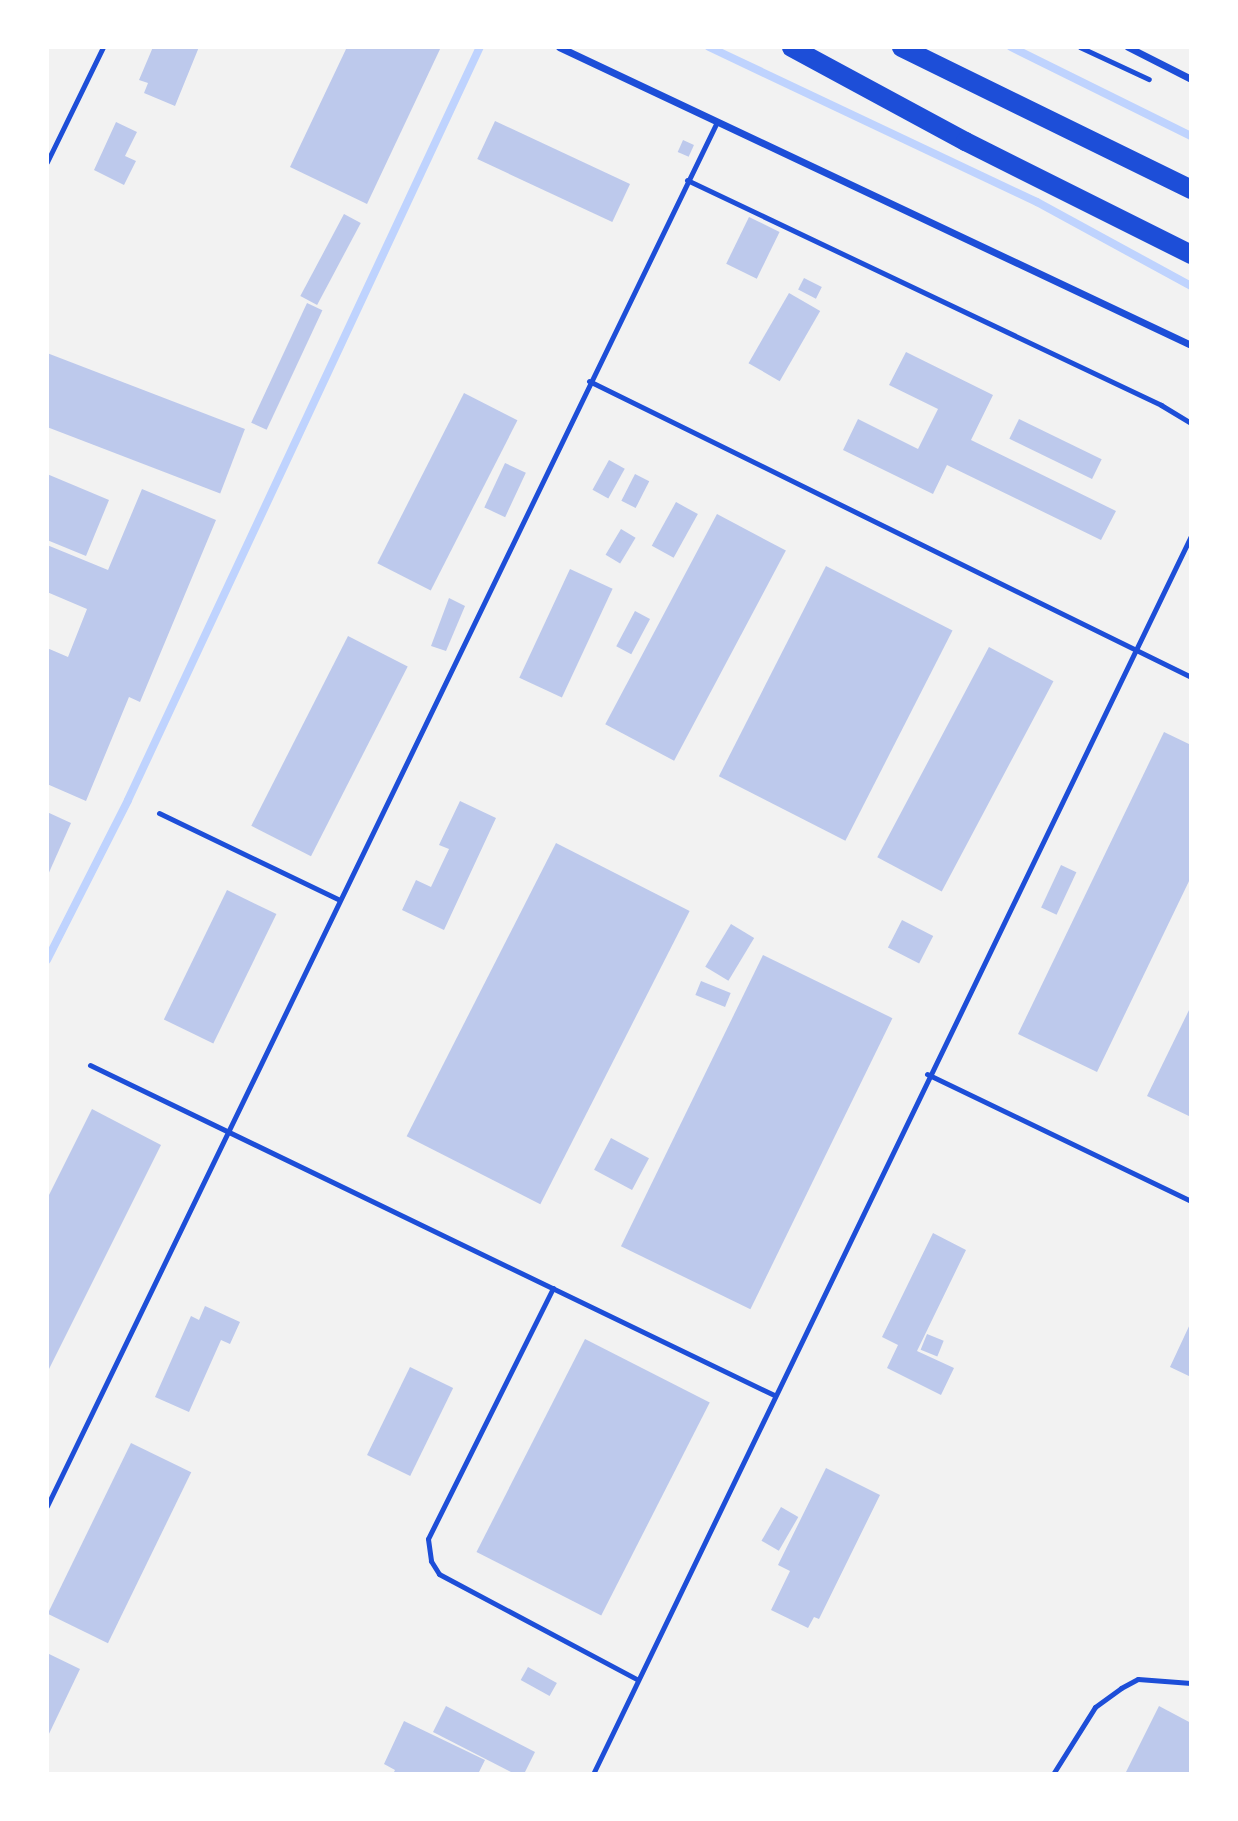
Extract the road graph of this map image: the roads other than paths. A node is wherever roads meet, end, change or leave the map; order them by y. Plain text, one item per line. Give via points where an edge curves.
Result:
1 (103, 47) edge
2 (559, 47) edge
3 (791, 47) edge
4 (901, 47) edge
5 (1128, 47) edge
6 (1191, 79) edge
7 (716, 124) junction
8 (47, 162) edge
9 (687, 180) junction
10 (1191, 189) edge
11 (1191, 254) edge
12 (1191, 345) edge
13 (589, 381) junction
14 (1191, 424) edge
15 (1191, 536) edge
16 (1135, 650) junction
17 (1191, 677) edge
18 (159, 813) dead end
19 (338, 900) junction
20 (90, 1065) dead end
21 (927, 1074) junction
22 (230, 1130) junction
23 (1191, 1201) edge
24 (553, 1288) junction
25 (774, 1395) junction
26 (47, 1506) edge
27 (638, 1680) junction
28 (1191, 1684) edge
29 (593, 1774) edge
30 (1053, 1774) edge

1 - 8 lane
2 - 7 street
3 - 11 highway
4 - 10 highway
5 - 6 street
7 - 9 lane
7 - 12 street
9 - 13 lane
9 - 14 lane via 1161,405
13 - 16 lane
13 - 19 lane
15 - 16 lane
16 - 17 lane
16 - 21 lane
18 - 19 lane
19 - 22 lane
20 - 22 lane
21 - 23 lane
21 - 25 lane
22 - 24 lane
22 - 26 lane
24 - 25 lane
24 - 27 lane via 428,1539 431,1561 439,1574
25 - 27 lane
27 - 29 lane
28 - 30 lane via 1138,1679 1121,1688 1095,1707

